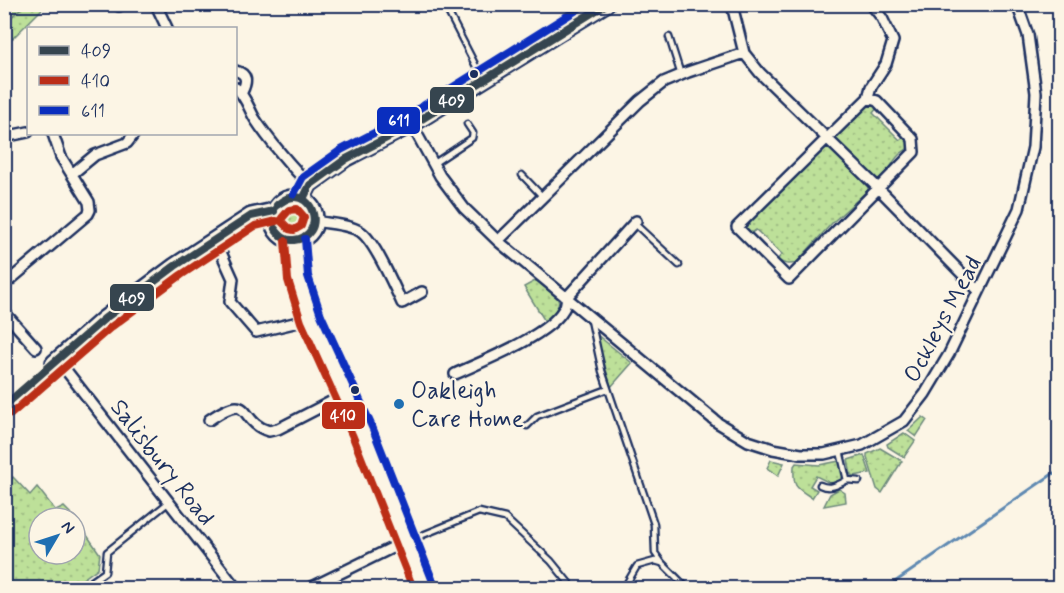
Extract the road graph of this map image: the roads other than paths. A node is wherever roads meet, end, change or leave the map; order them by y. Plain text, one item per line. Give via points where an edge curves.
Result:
1 (153, 4) edge
2 (444, 4) edge
3 (607, 4) edge
4 (734, 4) edge
5 (871, 4) edge
6 (1017, 4) edge
7 (167, 27) edge
8 (669, 36) dead end
9 (744, 53) junction
10 (237, 71) edge
11 (681, 75) junction
12 (484, 81) junction
13 (239, 90) edge
14 (868, 98) junction
15 (467, 124) dead end
16 (412, 125) junction
17 (27, 132) edge
18 (53, 135) edge
19 (133, 135) edge
20 (4, 137) edge
21 (825, 138) junction
22 (434, 164) junction
23 (72, 174) junction
24 (522, 175) dead end
25 (310, 185) junction
26 (878, 188) junction
27 (543, 197) junction
28 (303, 200) junction
29 (274, 211) junction
30 (315, 221) junction
31 (635, 222) joint
32 (241, 224) junction
33 (275, 229) junction
34 (215, 239) junction
35 (295, 240) junction
36 (498, 241) junction
37 (679, 265) dead end
38 (4, 285) edge
39 (978, 290) junction
40 (422, 292) dead end
41 (567, 297) junction
42 (4, 312) edge
43 (591, 318) junction
44 (311, 319) junction
45 (36, 348) dead end
46 (56, 362) joint
47 (455, 374) dead end
48 (608, 389) junction
49 (346, 394) junction
50 (209, 420) dead end
51 (527, 426) dead end
52 (840, 451) junction
53 (847, 480) junction
54 (859, 481) dead end
55 (820, 485) dead end
56 (169, 502) junction
57 (406, 541) junction
58 (662, 563) junction
59 (82, 588) edge
60 (236, 588) edge
61 (310, 588) edge
62 (424, 588) edge
63 (573, 588) edge
64 (624, 588) edge
65 (687, 588) edge

1 - 7 street
2 - 12 lane
3 - 12 main road
4 - 9 street
5 - 14 street via 893,40 886,64
6 - 39 street, Ockleys Mead via 1028,35 1036,93 1033,147 1019,209
8 - 11 lane
9 - 11 street
9 - 21 street
10 - 13 street via 246,78 246,84
11 - 27 street via 639,101
12 - 16 main road
13 - 25 street via 256,120
14 - 21 street
14 - 26 street via 877,101 913,139 914,152
15 - 22 lane via 472,138
16 - 22 street, Ockleys Mead
16 - 25 main road via 346,159
17 - 20 street
18 - 23 street
19 - 23 street via 127,143 95,155
21 - 26 street
21 - 26 street via 737,226 789,279
22 - 36 street, Ockleys Mead via 464,208
23 - 38 street via 89,202 88,214
24 - 27 lane
25 - 28 main road
26 - 39 street
27 - 36 street
28 - 29 main road via 284,200
28 - 30 main road via 312,207
29 - 32 main road via 251,216
29 - 33 main road
30 - 35 main road via 308,235
30 - 40 street via 363,233 402,303
31 - 37 lane
31 - 41 street
32 - 33 main road
32 - 34 main road
33 - 35 main road via 285,239
34 - 44 street via 233,279 230,302 256,332
34 - 46 main road via 104,319
35 - 44 main road via 298,278
36 - 41 street, Ockleys Mead
39 - 52 street, Ockleys Mead via 949,354 926,394 904,421 862,445
41 - 43 street, Ockleys Mead
41 - 47 street via 564,309 553,323
42 - 45 street
43 - 48 lane
43 - 52 street, Ockleys Mead via 718,423 748,441 801,454
44 - 49 main road
46 - 56 street, Salisbury Road
48 - 51 lane via 537,416
48 - 58 lane via 654,524 655,553
49 - 50 street via 269,431 234,406
49 - 57 main road
52 - 53 lane
53 - 54 lane
53 - 55 lane via 832,488
56 - 59 lane via 107,552 105,572
56 - 60 street, Salisbury Road
57 - 61 street
57 - 62 main road
57 - 63 lane via 479,512 505,518 551,561
58 - 64 lane via 637,566
58 - 65 lane

